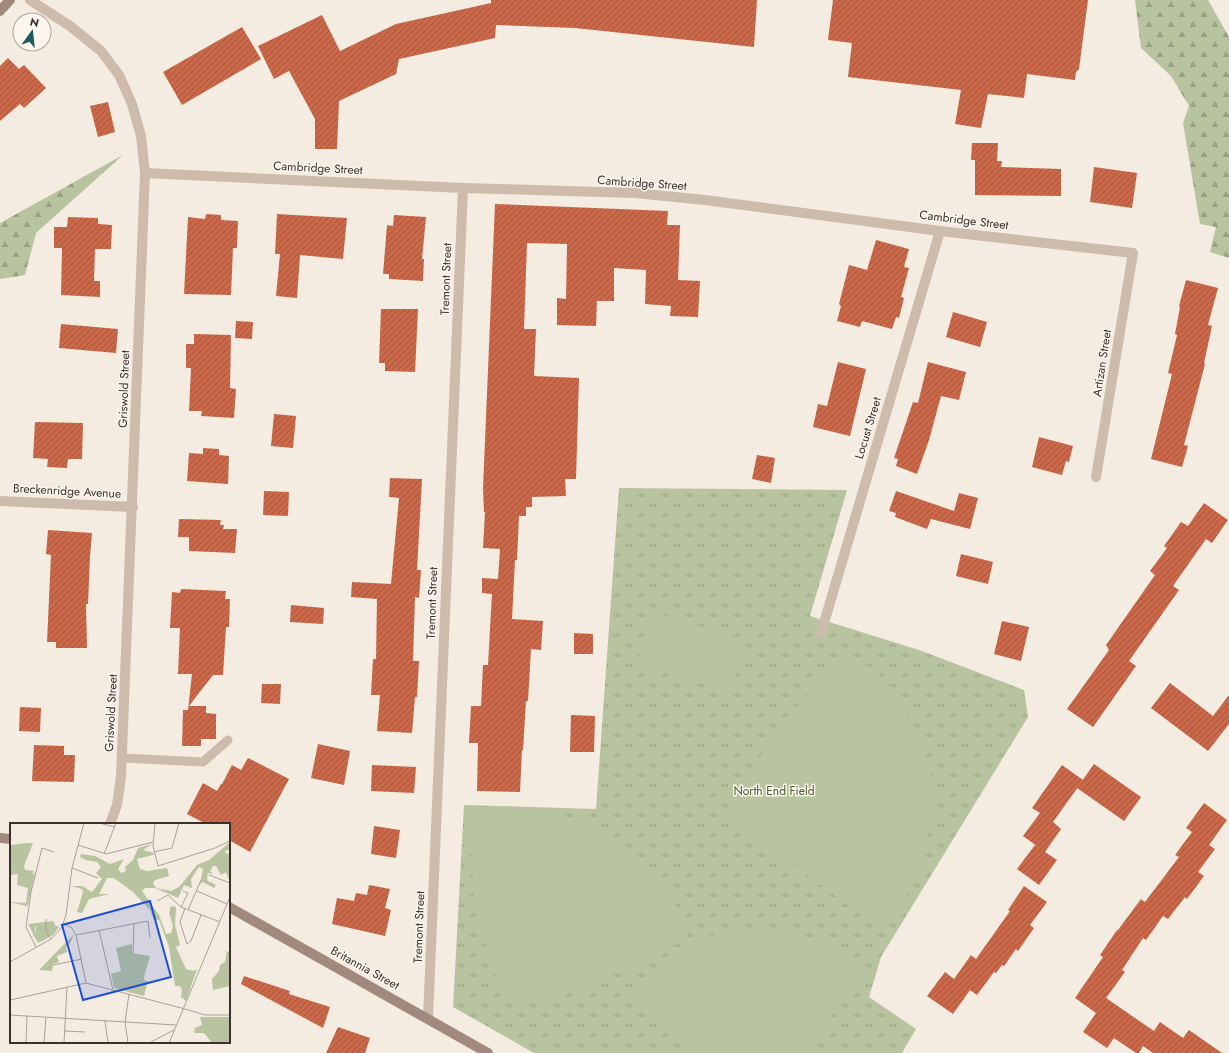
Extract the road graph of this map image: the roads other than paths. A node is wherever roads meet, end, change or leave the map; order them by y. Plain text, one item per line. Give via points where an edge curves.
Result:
1 (10, 0) edge
2 (30, 0) edge
3 (0, 11) edge
4 (145, 173) junction
5 (463, 188) junction
6 (940, 231) junction
7 (1133, 253) joint
8 (1096, 477) dead end
9 (0, 501) edge
10 (133, 507) junction
11 (821, 633) dead end
12 (228, 740) dead end
13 (122, 758) junction
14 (110, 823) edge
15 (0, 838) edge
16 (10, 839) edge
17 (230, 908) edge
18 (428, 1018) junction
19 (488, 1053) edge

1 - 3 main road
2 - 4 street, Griswold Street via 70,26 100,51 119,75 132,104 141,136
4 - 5 street, Cambridge Street
4 - 10 street, Griswold Street
5 - 6 street, Cambridge Street via 635,194 713,201
5 - 18 street, Tremont Street
6 - 7 street, Cambridge Street
6 - 11 street, Locust Street
7 - 8 street, Artizan Street
9 - 10 street, Breckenridge Avenue
10 - 13 street, Griswold Street
12 - 13 lane via 203,762
13 - 14 street, Griswold Street via 117,805
15 - 16 main road
17 - 18 main road, Britannia Street
18 - 19 main road, Britannia Street

